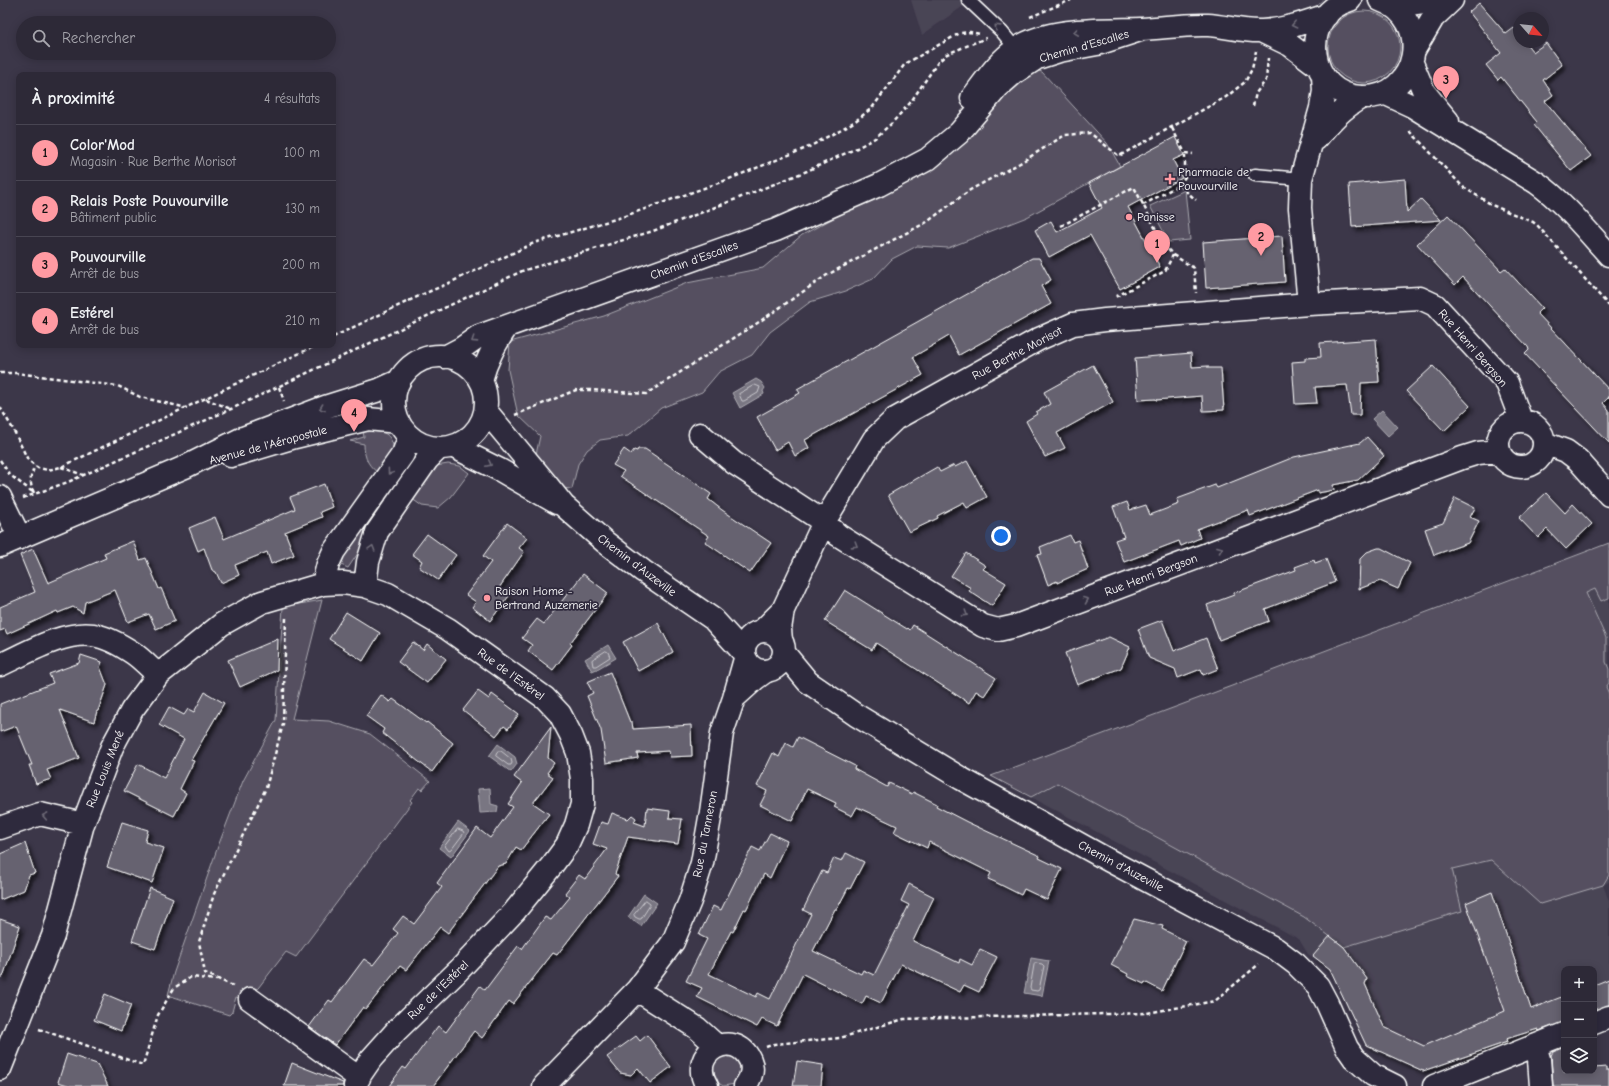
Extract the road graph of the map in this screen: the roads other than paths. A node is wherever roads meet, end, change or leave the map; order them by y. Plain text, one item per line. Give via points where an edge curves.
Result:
1 (968, 0) edge
2 (1438, 0) edge
3 (1452, 0) edge
4 (1386, 3) edge
5 (1336, 6) edge
6 (1143, 29) junction
7 (1259, 40) junction
8 (1016, 49) junction
9 (1413, 57) junction
10 (1321, 71) junction
11 (1014, 73) junction
12 (1384, 93) junction
13 (1362, 97) junction
14 (1459, 134) junction
15 (1309, 148) junction
16 (1255, 175) dead end
17 (1301, 178) junction
18 (880, 185) junction
19 (1609, 255) edge
20 (1309, 304) junction
21 (506, 328) junction
22 (445, 357) junction
23 (481, 380) junction
24 (399, 381) junction
25 (486, 411) junction
26 (1521, 420) junction
27 (404, 430) junction
28 (700, 434) dead end
29 (1544, 443) junction
30 (446, 448) junction
31 (1498, 451) junction
32 (185, 467) junction
33 (1609, 495) edge
34 (0, 497) edge
35 (564, 506) junction
36 (824, 522) junction
37 (20, 538) junction
38 (0, 546) edge
39 (323, 584) junction
40 (364, 586) junction
41 (783, 610) junction
42 (713, 619) junction
43 (758, 633) junction
44 (782, 647) junction
45 (744, 656) junction
46 (0, 665) edge
47 (769, 671) junction
48 (158, 676) junction
49 (808, 682) junction
50 (734, 698) junction
51 (83, 824) junction
52 (0, 828) edge
53 (638, 990) junction
54 (250, 999) road end
55 (1609, 1017) edge
56 (1597, 1022) edge
57 (1561, 1035) edge
58 (717, 1046) junction
59 (1535, 1046) junction
60 (0, 1069) edge
61 (357, 1082) edge
62 (544, 1086) edge
63 (707, 1086) edge
64 (745, 1086) edge
65 (1395, 1086) edge
66 (1434, 1086) edge
67 (1541, 1086) edge

8 -> 1 lane
2 - 4 street via 1409,4
3 - 9 street via 1433,18
4 - 9 street via 1406,20 1414,40
5 -> 7 street, Chemin d'Escalles
5 - 10 street via 1316,34 1315,56
6 - 7 street, Chemin d'Escalles via 1196,25
6 -> 8 street, Chemin d'Escalles via 1093,30 1050,36
6 - 11 street, Chemin d'Escalles via 1097,44 1037,58
7 - 10 street, Chemin d'Escalles via 1290,45
8 - 11 lane
8 - 18 street, Chemin d'Escalles via 991,73 935,143
9 - 12 street via 1405,76 1396,86
9 - 14 street via 1424,92
10 - 13 street, Chemin d'Escalles via 1340,91
10 - 15 street via 1324,91
11 - 18 street, Chemin d'Escalles via 998,87 959,132 933,154
12 - 13 street
12 - 14 street via 1412,106
13 - 15 street via 1334,117
14 - 19 street via 1552,194
15 - 17 street
16 - 17 lane
17 - 20 street via 1300,208
18 - 21 street, Chemin d'Escalles via 776,230
20 - 26 street, Rue Henri Bergson via 1420,298 1435,305 1507,383
20 - 36 street, Rue Berthe Morisot via 1073,324 1039,339 896,419 874,439
21 -> 22 street, Chemin d'Escalles via 479,336
21 - 23 street via 486,360
22 - 23 street via 462,362
22 - 24 street via 426,358 415,363
23 - 25 street via 486,394
24 - 27 street via 394,394 394,408
24 -> 32 street, Avenue de l'Aéropostale via 244,438
25 - 30 street via 478,430 467,440
25 - 35 street, Chemin d'Auzeville
26 - 29 street via 1539,430
26 - 31 street via 1507,425 1502,430 1497,444
27 - 30 street via 422,446
27 - 32 street, Avenue de l'Aéropostale via 368,419
27 -> 39 street via 403,454 334,551
28 - 36 street, Rue Henri Bergson via 734,463
29 - 31 street via 1543,450 1534,462 1521,467 1507,462
29 - 33 street via 1566,451 1578,460
30 -> 35 street, Chemin d'Auzeville via 500,470
40 -> 30 street via 377,532 427,460
36 -> 31 street, Rue Henri Bergson via 838,535 983,626 998,630 1016,626 1462,458
32 - 37 street, Avenue de l'Aéropostale
34 - 37 street
35 - 42 street, Chemin d'Auzeville via 642,571
36 - 41 street, Rue Berthe Morisot
37 - 38 street, Avenue de l'Aéropostale
39 - 40 street, Rue Louis Mené
39 - 48 street, Rue Louis Mené via 262,602 222,624
40 - 61 street, Rue de l'Estérel via 388,594 448,629 545,698 560,714 578,753 582,804 567,845 553,864 514,912 397,1030 371,1059
41 - 43 street, Rue Berthe Morisot
41 - 44 street, Rue Berthe Morisot via 780,629
42 - 43 street, Chemin d'Auzeville
42 - 45 street, Chemin d'Auzeville
43 - 44 street, Chemin d'Auzeville via 770,632 776,635
43 - 45 street via 746,642
44 - 47 street via 782,661
44 - 49 street, Chemin d'Auzeville
45 - 47 street, Chemin d'Auzeville via 752,668
45 - 50 street, Rue du Tanneron
46 - 48 street via 53,642 93,635 134,653
47 - 49 street, Chemin d'Auzeville
47 - 50 street, Rue du Tanneron via 755,679
48 - 51 street, Rue Louis Mené via 132,710 112,747
49 - 65 street, Chemin d'Auzeville via 856,715 962,779 1276,949 1318,986 1354,1058 1373,1075
50 - 53 street, Rue du Tanneron via 722,733 702,863 690,901 673,942
51 -> 52 street via 40,814
51 - 60 street, Rue Louis Mené via 53,936
53 - 58 street via 696,1028
53 - 62 street, Rue du Tanneron
54 - 61 street
55 - 56 street
57 - 59 street
58 - 63 street via 703,1061 701,1069
58 - 64 street via 734,1046 743,1050 748,1057 752,1072
59 - 66 street
59 - 67 street via 1539,1059

